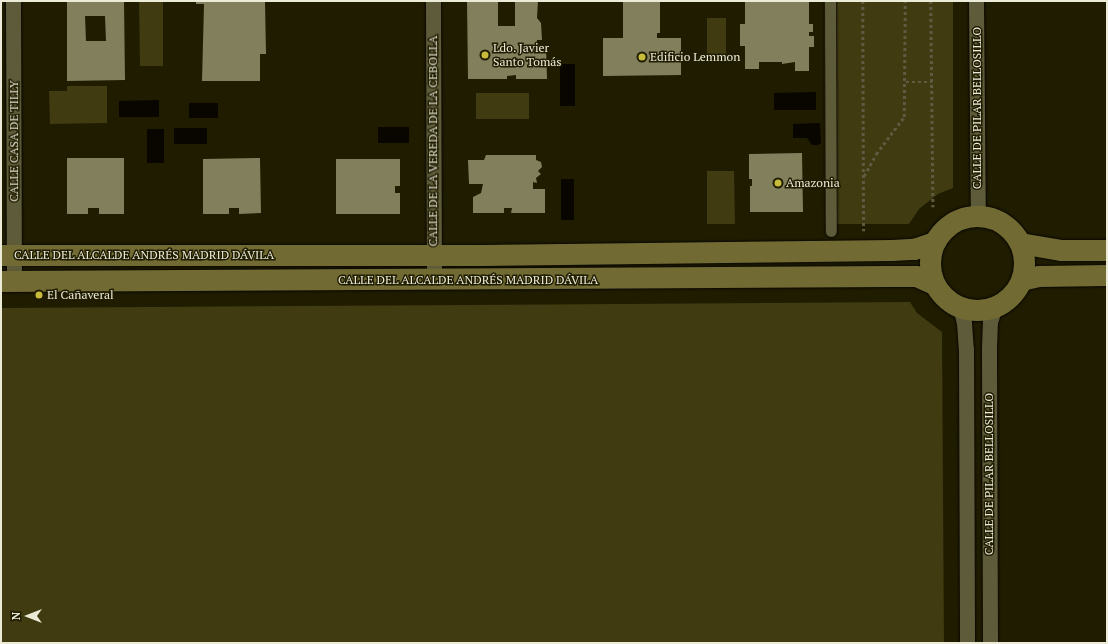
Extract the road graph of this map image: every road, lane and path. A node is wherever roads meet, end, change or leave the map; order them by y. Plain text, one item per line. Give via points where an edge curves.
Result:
1 (13, 1) edge
2 (433, 1) edge
3 (830, 1) edge
4 (863, 1) edge
5 (905, 1) edge
6 (931, 1) edge
7 (976, 1) edge
8 (906, 82) junction
9 (932, 82) junction
10 (864, 177) junction
11 (932, 207) dead end
12 (978, 215) junction
13 (831, 231) dead end
14 (864, 231) dead end
15 (934, 242) junction
16 (1020, 243) junction
17 (1107, 250) edge
18 (434, 254) junction
19 (8, 255) edge
20 (1107, 275) edge
21 (434, 280) junction
22 (1021, 280) junction
23 (7, 281) edge
24 (934, 284) junction
25 (960, 307) junction
26 (995, 307) junction
27 (967, 643) edge
28 (990, 643) edge

1 - 19 street, CALLE CASA DE TILLY
2 - 18 street, CALLE DE LA VEREDA DE LA CEBOLLA
3 - 13 street
4 - 10 path
5 - 8 path
6 - 9 path
7 - 12 street, CALLE DE PILAR BELLOSILLO
8 - 9 path
8 - 10 path via 904,117 876,154
9 - 11 path
10 - 14 path
12 - 15 main road via 952,222
12 - 16 main road via 998,220 1011,230
15 - 18 main road, CALLE DEL ALCALDE ANDRÉS MADRID DÁVILA via 914,249 892,250
15 - 24 main road via 930,256
16 - 17 main road via 1062,250
16 - 22 main road via 1024,262
18 - 19 main road, CALLE DEL ALCALDE ANDRÉS MADRID DÁVILA
18 - 21 street, CALLE DE LA VEREDA DE LA CEBOLLA
19 - 23 street, CALLE CASA DE TILLY
20 - 22 main road via 1039,276
21 - 23 main road, CALLE DEL ALCALDE ANDRÉS MADRID DÁVILA
21 - 24 main road, CALLE DEL ALCALDE ANDRÉS MADRID DÁVILA via 916,276
22 - 26 main road via 1006,300
24 - 25 main road via 941,294
25 - 26 main road via 984,310
25 - 27 street, CALLE DE PILAR BELLOSILLO via 966,349
26 - 28 street, CALLE DE PILAR BELLOSILLO via 990,322 989,348

